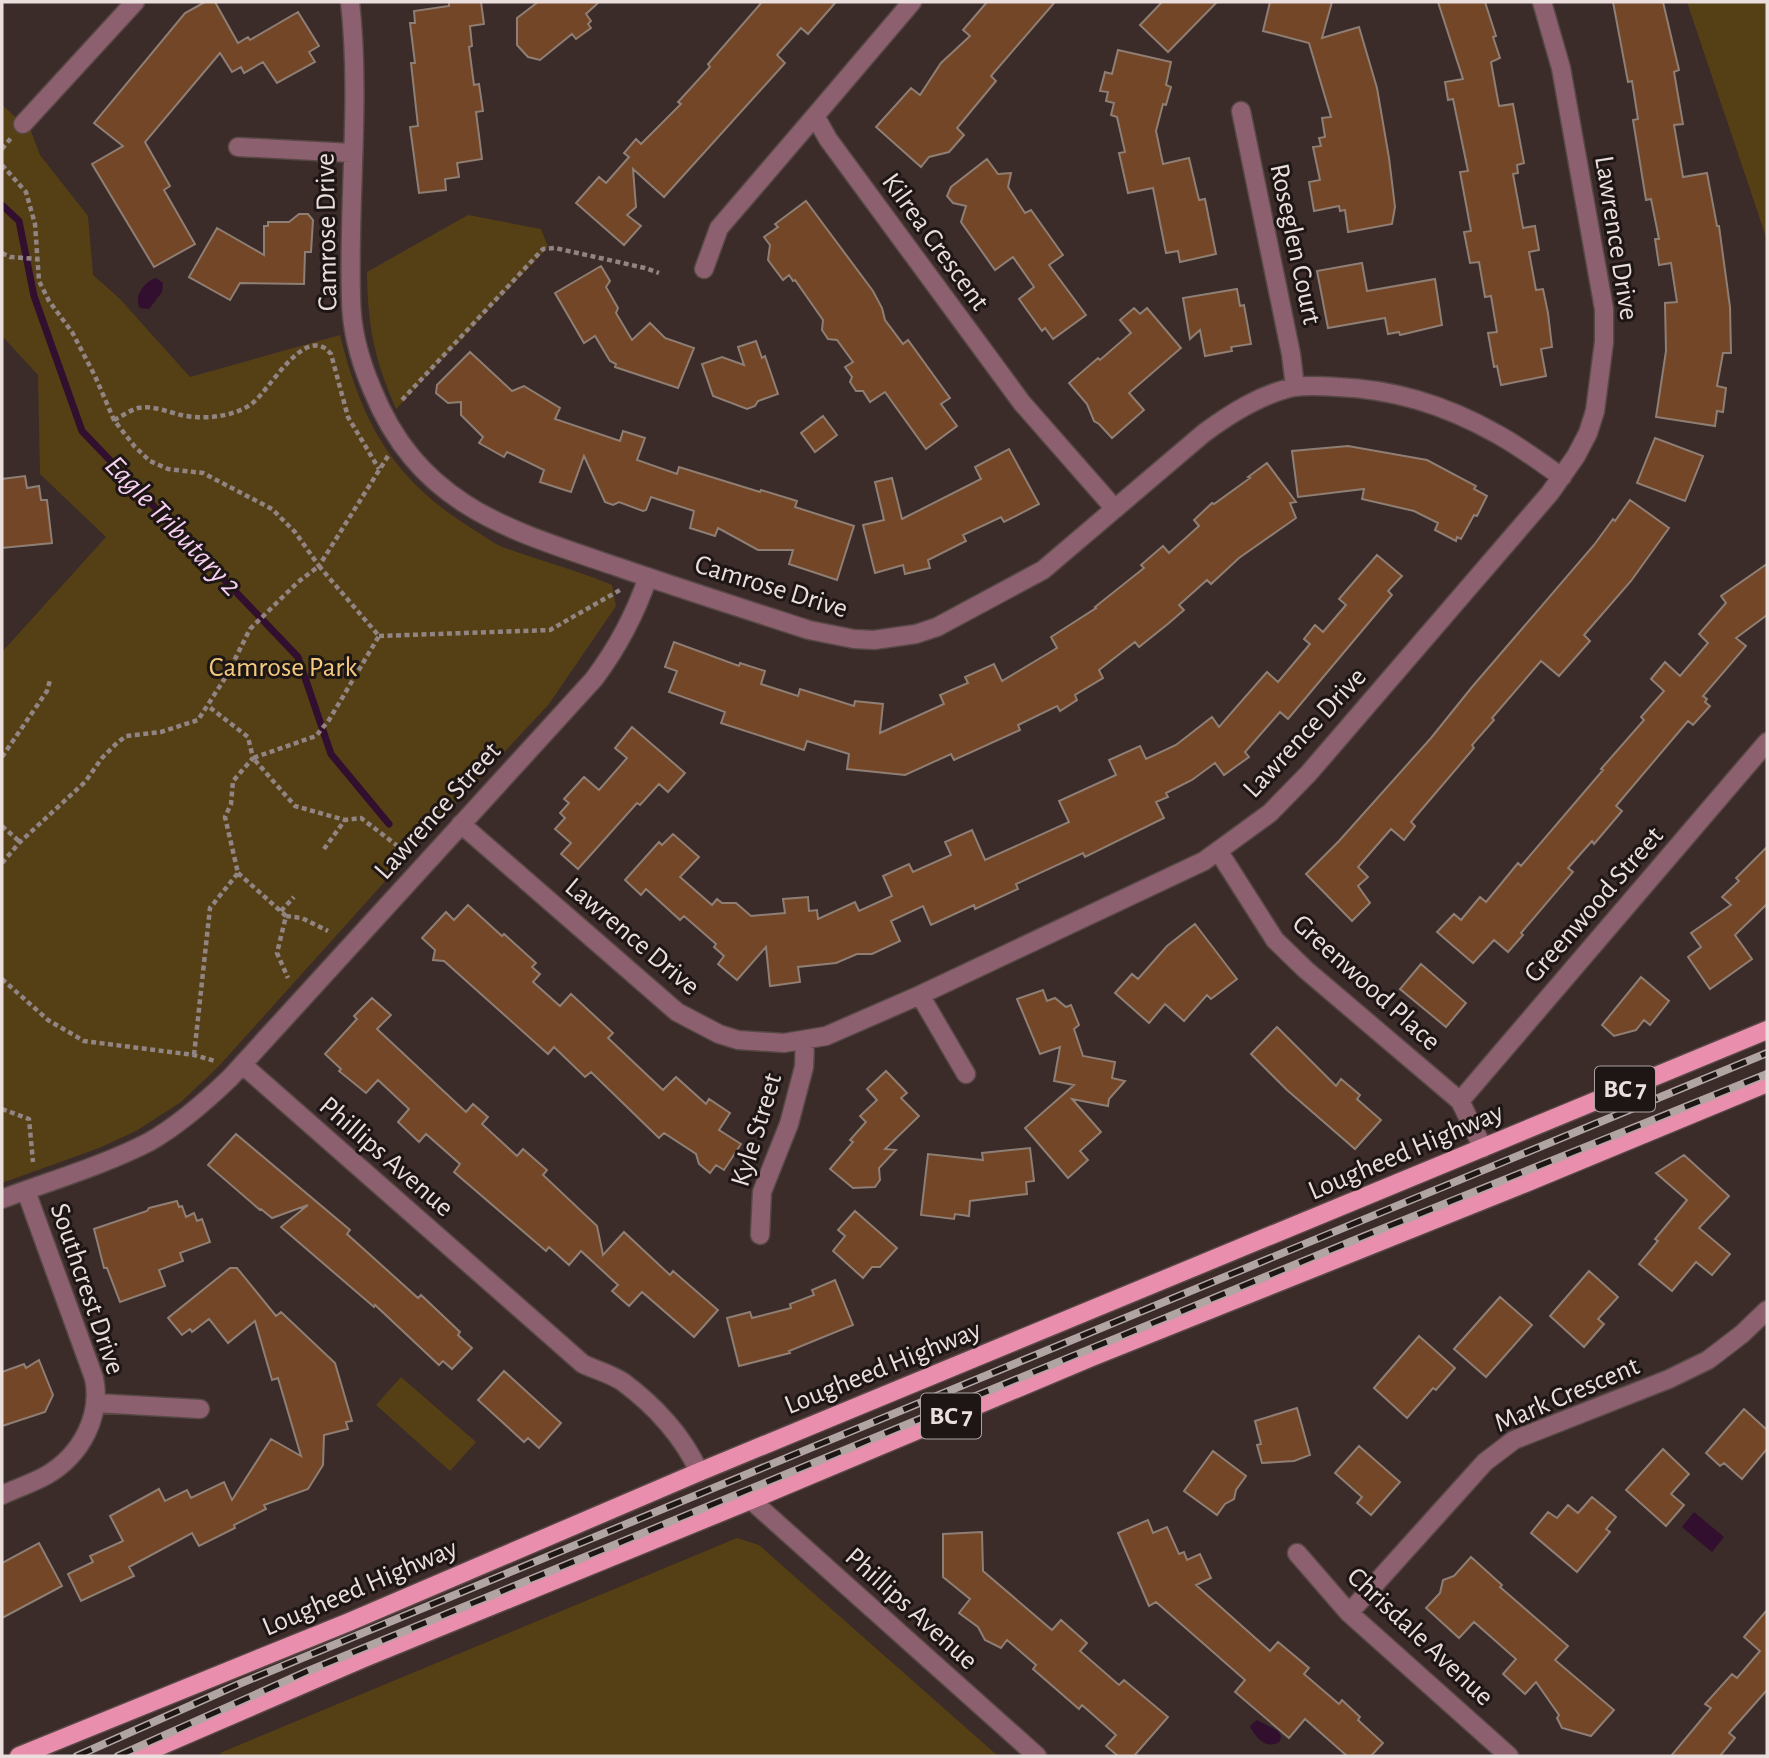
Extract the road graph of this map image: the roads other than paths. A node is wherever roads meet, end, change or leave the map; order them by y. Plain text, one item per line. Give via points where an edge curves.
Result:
1 (135, 2) edge
2 (350, 2) edge
3 (912, 2) edge
4 (1542, 2) edge
5 (1241, 111) dead end
6 (815, 116) junction
7 (23, 124) dead end
8 (238, 147) dead end
9 (352, 153) junction
10 (704, 269) dead end
11 (1295, 387) junction
12 (1562, 477) junction
13 (1115, 509) junction
14 (648, 577) junction
15 (1767, 742) edge
16 (461, 824) junction
17 (1219, 852) junction
18 (920, 995) junction
19 (1767, 1030) edge
20 (804, 1040) junction
21 (243, 1065) junction
22 (966, 1074) dead end
23 (1767, 1083) edge
24 (1460, 1101) junction
25 (1483, 1148) junction
26 (26, 1191) junction
27 (2, 1199) edge
28 (760, 1235) dead end
29 (1767, 1310) edge
30 (96, 1404) junction
31 (200, 1409) dead end
32 (699, 1472) junction
33 (2, 1495) edge
34 (751, 1500) junction
35 (1297, 1553) dead end
36 (1349, 1613) junction
37 (19, 1756) edge
38 (137, 1756) edge
39 (1037, 1756) edge
40 (1509, 1756) edge

1 - 7 street
2 - 9 street, Camrose Drive
3 - 6 street
4 - 12 street, Lawrence Drive via 1561,68 1604,309 1595,411 1588,433
5 - 11 street, Roseglen Court
6 - 10 street via 719,228
6 - 13 street, Kilrea Crescent via 990,362
8 - 9 street
9 - 14 street, Camrose Drive via 352,314 365,372 398,440 436,484 468,507 515,532
11 - 12 street, Camrose Drive via 1361,389 1427,403 1497,434
11 - 13 street, Camrose Drive via 1222,420
12 - 17 street, Lawrence Drive via 1309,774 1270,813
13 - 14 street, Camrose Drive via 1026,581 937,627 894,638 854,639 809,630
14 - 16 street, Lawrence Street via 611,657
15 - 24 street, Greenwood Street
16 - 20 street, Lawrence Drive via 677,1012 738,1040
16 - 21 street, Lawrence Street
17 - 18 street, Lawrence Drive
17 - 24 street, Greenwood Place via 1282,947
18 - 20 street, Lawrence Drive via 825,1036
18 - 22 street
19 - 25 main road, Lougheed Highway / BC 7
20 - 28 street, Kyle Street via 804,1067 789,1124 762,1192
21 - 26 street via 179,1123 150,1141
21 - 32 street, Phillips Avenue via 583,1364 621,1381 655,1409 691,1451
23 - 34 main road, BC 7
24 - 25 street, Greenwood Place
25 - 32 main road, Lougheed Highway / BC 7
26 - 27 street
26 - 30 street, Southcrest Drive via 94,1378
29 - 36 street, Mark Crescent via 1708,1360 1514,1440 1485,1462
30 - 31 street, Southcrest Drive
30 - 33 street, Southcrest Drive via 87,1432 68,1459 45,1476
32 - 37 main road, Lougheed Highway / BC 7 via 361,1617
34 - 38 main road, BC 7
34 - 39 street, Phillips Avenue
35 - 36 street, Chrisdale Avenue
36 - 40 street, Chrisdale Avenue

